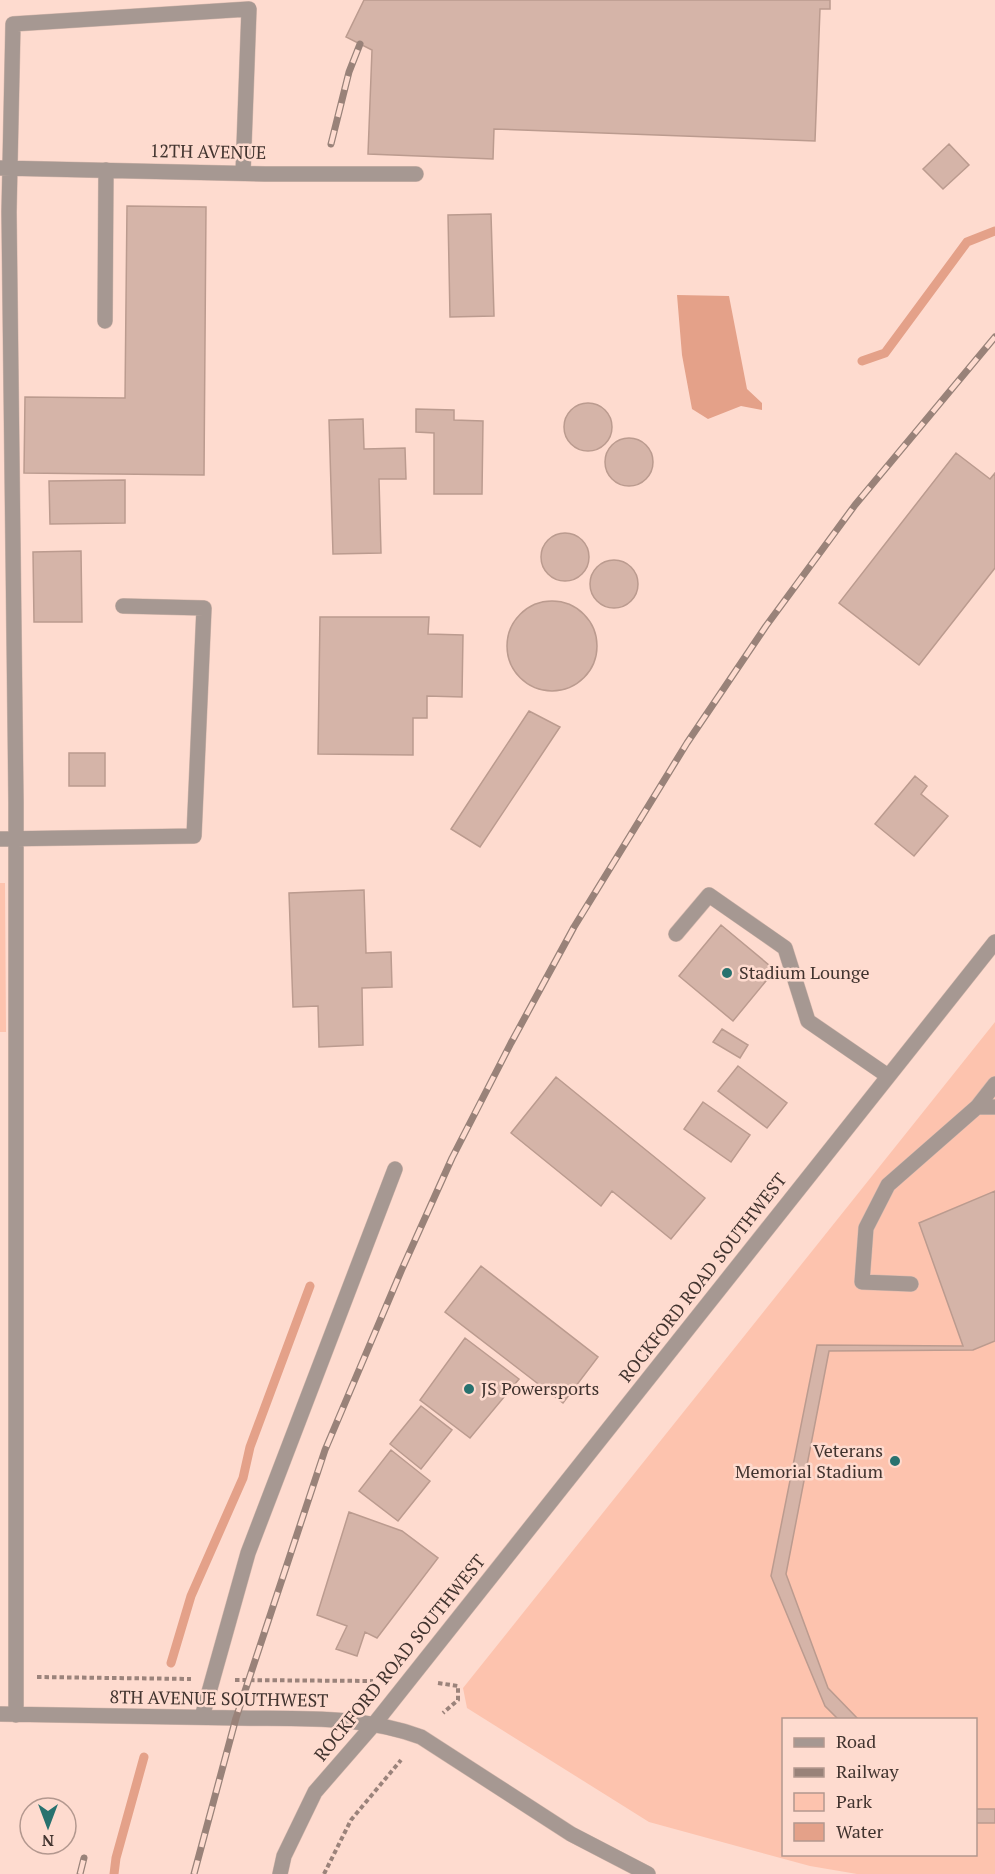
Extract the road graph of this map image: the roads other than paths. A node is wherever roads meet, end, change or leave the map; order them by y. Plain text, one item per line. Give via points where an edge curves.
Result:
1 (4, 168) edge
2 (106, 170) junction
3 (243, 173) junction
4 (416, 174) dead end
5 (105, 321) dead end
6 (123, 606) dead end
7 (8, 839) edge
8 (676, 934) dead end
9 (995, 942) edge
10 (888, 1076) junction
11 (995, 1084) edge
12 (977, 1107) junction
13 (995, 1107) edge
14 (395, 1169) dead end
15 (911, 1284) dead end
16 (0, 1714) edge
17 (16, 1714) junction
18 (202, 1717) junction
19 (375, 1723) junction
20 (625, 1868) edge
21 (280, 1874) edge
22 (648, 1874) edge

1 - 2 street, 12TH AVENUE
1 - 3 street via 13,24 249,9
1 - 7 street
2 - 3 street, 12TH AVENUE
2 - 5 street
3 - 4 street, 12TH AVENUE
6 - 7 street via 204,608 194,836
7 - 17 street
8 - 10 street via 709,896 785,948 808,1022
9 - 10 street, ROCKFORD ROAD SOUTHWEST
10 - 19 street, ROCKFORD ROAD SOUTHWEST
11 - 12 street
12 - 13 street
12 - 15 street via 888,1185 866,1228 862,1282
14 - 18 street via 249,1553
16 - 17 street, 8TH AVENUE SOUTHWEST
17 - 18 street, 8TH AVENUE SOUTHWEST
18 - 19 street, 8TH AVENUE SOUTHWEST
19 - 20 street, 8TH AVENUE SOUTHWEST via 421,1737
19 - 21 street, ROCKFORD ROAD SOUTHWEST via 315,1792 284,1856
20 - 22 street, 8TH AVENUE SOUTHWEST

